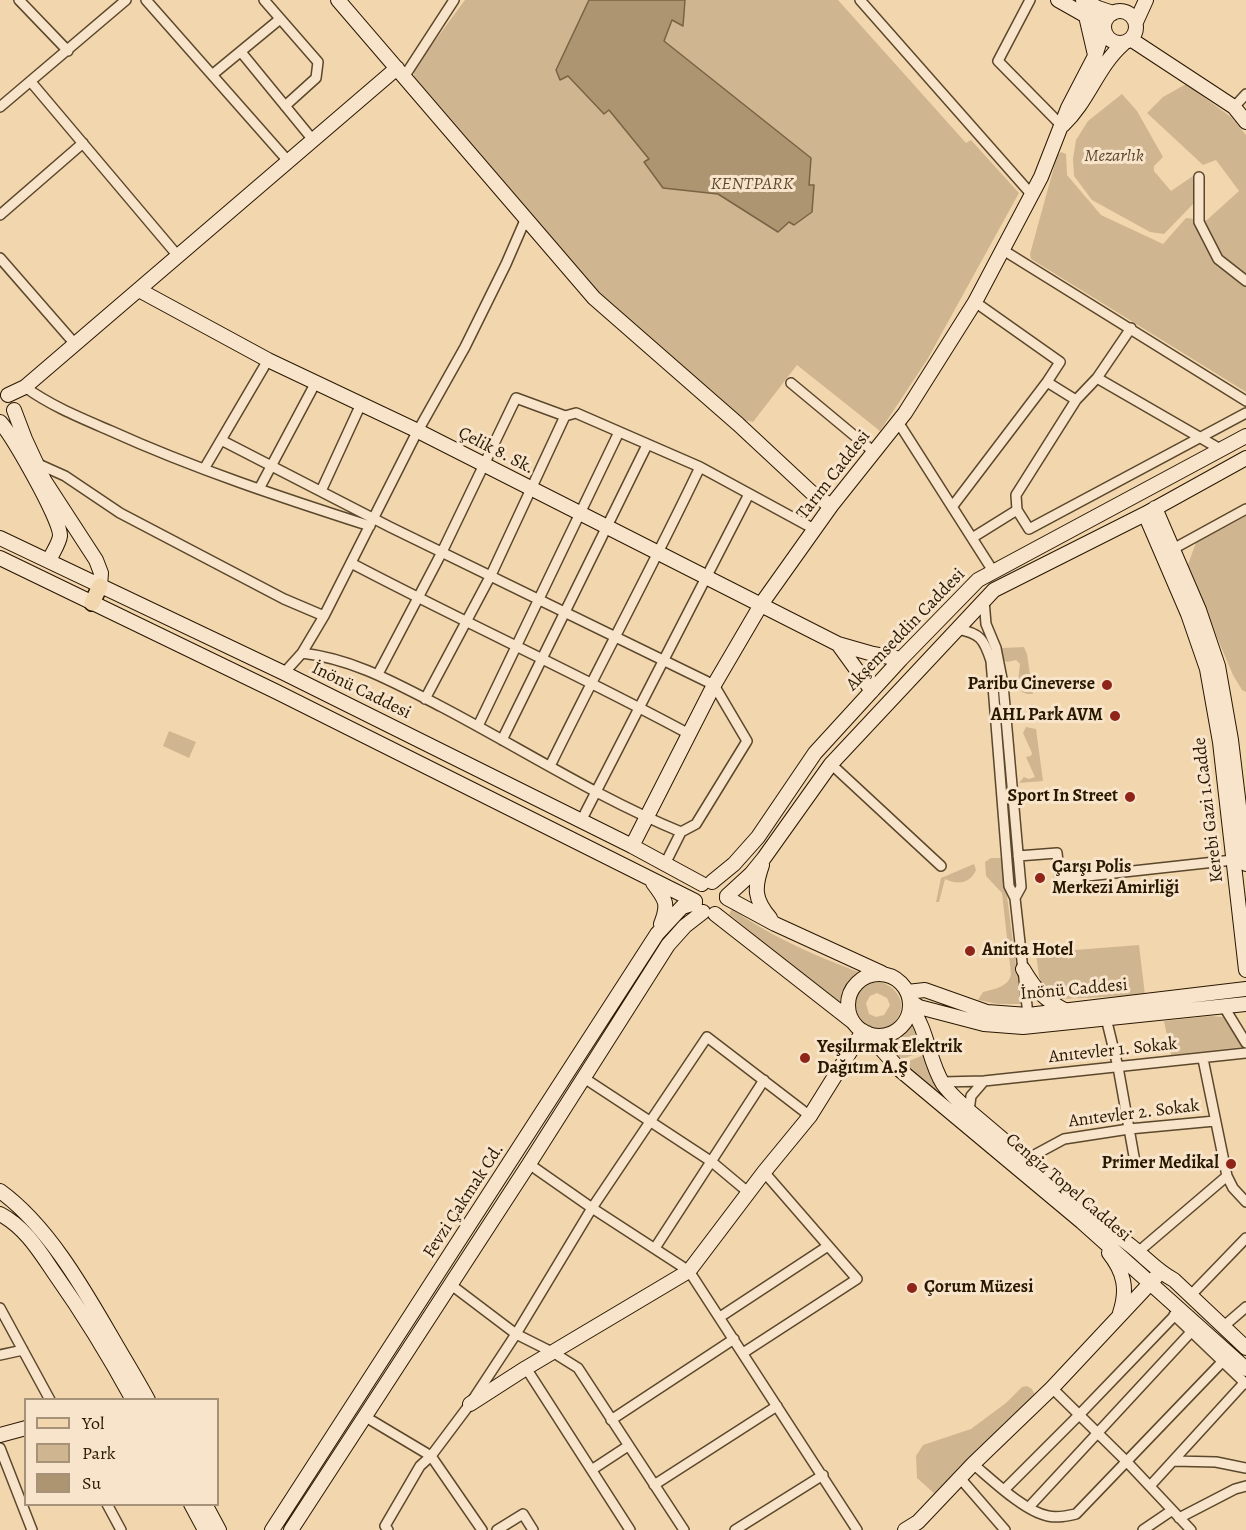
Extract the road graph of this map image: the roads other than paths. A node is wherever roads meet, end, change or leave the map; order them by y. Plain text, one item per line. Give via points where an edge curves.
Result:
1 (19, 0) edge
2 (126, 0) edge
3 (146, 0) edge
4 (264, 0) edge
5 (338, 0) edge
6 (454, 0) edge
7 (860, 0) edge
8 (1030, 0) edge
9 (1058, 0) edge
10 (1083, 0) edge
11 (1146, 0) edge
12 (1121, 8) edge
13 (1086, 16) junction
14 (280, 19) junction
15 (1136, 22) junction
16 (1104, 27) junction
17 (1127, 42) junction
18 (68, 51) junction
19 (240, 52) junction
20 (1095, 56) junction
21 (401, 73) junction
22 (212, 75) junction
23 (31, 82) junction
24 (1246, 94) edge
25 (285, 106) junction
26 (0, 107) edge
27 (1234, 107) junction
28 (1246, 122) edge
29 (1062, 126) junction
30 (313, 140) junction
31 (83, 143) junction
32 (288, 161) junction
33 (1198, 177) dead end
34 (1032, 195) junction
35 (0, 215) edge
36 (526, 218) junction
37 (1003, 250) junction
38 (178, 256) junction
39 (0, 258) edge
40 (1246, 281) edge
41 (139, 290) junction
42 (975, 302) junction
43 (1131, 328) junction
44 (75, 344) junction
45 (268, 360) junction
46 (1097, 378) junction
47 (315, 382) junction
48 (1047, 382) junction
49 (791, 383) dead end
50 (25, 387) junction
51 (1076, 400) junction
52 (9, 401) edge
53 (1246, 401) edge
54 (361, 404) junction
55 (1246, 413) edge
56 (565, 416) junction
57 (0, 421) edge
58 (898, 422) junction
59 (418, 431) junction
60 (619, 432) junction
61 (1246, 436) edge
62 (1201, 437) junction
63 (221, 441) junction
64 (647, 445) junction
65 (1220, 449) junction
66 (874, 452) junction
67 (1246, 458) edge
68 (36, 463) junction
69 (483, 464) junction
70 (271, 466) junction
71 (700, 467) junction
72 (204, 469) junction
73 (259, 489) junction
74 (532, 489) junction
75 (321, 491) junction
76 (749, 494) junction
77 (831, 506) junction
78 (952, 507) junction
79 (1246, 509) edge
80 (1017, 510) junction
81 (1150, 511) junction
82 (579, 513) junction
83 (372, 522) junction
84 (608, 528) junction
85 (814, 529) junction
86 (0, 538) edge
87 (972, 538) junction
88 (1173, 549) junction
89 (442, 552) junction
90 (659, 553) junction
91 (0, 558) edge
92 (49, 561) junction
93 (351, 563) junction
94 (993, 571) junction
95 (491, 575) junction
96 (707, 578) junction
97 (100, 586) junction
98 (538, 598) junction
99 (418, 599) junction
100 (984, 600) junction
101 (92, 603) junction
102 (761, 605) junction
103 (566, 612) junction
104 (324, 616) junction
105 (466, 622) junction
106 (957, 629) junction
107 (614, 636) junction
108 (838, 644) junction
109 (516, 645) junction
110 (302, 653) junction
111 (543, 658) junction
112 (901, 659) junction
113 (664, 660) junction
114 (284, 673) junction
115 (378, 674) junction
116 (591, 682) junction
117 (714, 685) junction
118 (872, 691) junction
119 (425, 699) junction
120 (640, 708) junction
121 (478, 726) junction
122 (689, 734) junction
123 (502, 740) junction
124 (831, 764) junction
125 (550, 766) junction
126 (596, 792) junction
127 (645, 818) junction
128 (581, 821) junction
129 (681, 832) junction
130 (632, 846) junction
131 (1018, 856) junction
132 (764, 858) junction
133 (1242, 861) edge
134 (665, 864) junction
135 (941, 866) dead end
136 (650, 879) junction
137 (707, 883) junction
138 (727, 897) junction
139 (1015, 898) junction
140 (702, 907) junction
141 (775, 924) junction
142 (657, 934) junction
143 (1023, 969) junction
144 (1246, 970) edge
145 (884, 974) junction
146 (1246, 989) edge
147 (909, 1000) junction
148 (1246, 1004) edge
149 (1224, 1007) junction
150 (1066, 1011) junction
151 (1028, 1015) junction
152 (1106, 1018) junction
153 (861, 1029) junction
154 (1246, 1043) edge
155 (1246, 1053) edge
156 (1203, 1059) junction
157 (1118, 1067) junction
158 (584, 1078) junction
159 (764, 1080) junction
160 (984, 1081) junction
161 (942, 1082) junction
162 (969, 1111) junction
163 (810, 1116) junction
164 (1215, 1121) junction
165 (650, 1122) junction
166 (1129, 1129) junction
167 (1027, 1159) junction
168 (712, 1162) junction
169 (1135, 1162) dead end
170 (529, 1164) junction
171 (764, 1172) junction
172 (1227, 1176) junction
173 (0, 1191) edge
174 (749, 1193) junction
175 (1246, 1202) edge
176 (592, 1208) junction
177 (0, 1214) edge
178 (1082, 1222) junction
179 (1246, 1238) edge
180 (828, 1246) junction
181 (655, 1248) junction
182 (1138, 1252) junction
183 (689, 1271) junction
184 (1155, 1278) junction
185 (450, 1284) junction
186 (1190, 1296) junction
187 (1246, 1307) edge
188 (0, 1308) edge
189 (1176, 1313) junction
190 (720, 1317) junction
191 (1118, 1317) junction
192 (1224, 1326) junction
193 (1192, 1331) junction
194 (516, 1334) junction
195 (734, 1339) junction
196 (1246, 1348) edge
197 (23, 1350) junction
198 (554, 1353) junction
199 (743, 1353) junction
200 (0, 1355) edge
201 (1222, 1361) junction
202 (526, 1368) junction
203 (1245, 1379) edge
204 (1052, 1388) junction
205 (49, 1398) edge
206 (132, 1398) edge
207 (147, 1398) edge
208 (470, 1404) junction
209 (777, 1406) junction
210 (1079, 1415) junction
211 (364, 1416) junction
212 (611, 1420) junction
213 (24, 1429) edge
214 (1097, 1432) junction
215 (0, 1435) edge
216 (628, 1446) junction
217 (0, 1448) edge
218 (431, 1456) junction
219 (1174, 1461) junction
220 (1127, 1462) junction
221 (973, 1464) junction
222 (1246, 1468) edge
223 (592, 1469) junction
224 (823, 1475) junction
225 (960, 1478) junction
226 (654, 1485) junction
227 (1150, 1486) junction
228 (1246, 1486) edge
229 (1004, 1490) junction
230 (108, 1506) edge
231 (192, 1506) edge
232 (207, 1506) edge
233 (1029, 1507) junction
234 (1175, 1515) junction
235 (921, 1526) edge
236 (202, 1528) edge
237 (32, 1530) edge
238 (122, 1530) edge
239 (219, 1530) edge
240 (272, 1530) edge
241 (291, 1530) edge
242 (388, 1530) edge
243 (482, 1530) edge
244 (497, 1530) edge
245 (533, 1530) edge
246 (630, 1530) edge
247 (684, 1530) edge
248 (735, 1530) edge
249 (857, 1530) edge
250 (905, 1530) edge
251 (1005, 1530) edge
252 (1143, 1530) edge
253 (1191, 1530) edge

1 - 18 street
2 - 18 street
3 - 22 street
4 - 14 street
5 - 21 street
6 - 21 street
7 - 34 street
8 - 29 street via 998,61
9 - 13 street
10 - 12 street via 1098,8
11 - 15 street
12 - 15 street
12 - 16 street via 1106,19
13 - 16 street
13 - 20 street
14 - 19 street
14 - 25 street via 318,62 316,78
15 - 17 street via 1136,32
16 - 17 street via 1114,43
16 - 20 street, Tarım Caddesi
17 - 27 street
17 - 29 street, Tarım Caddesi via 1110,56 1077,112
18 - 23 street
19 - 22 street
19 - 25 street
20 - 29 street, Tarım Caddesi
21 - 30 street
21 - 36 street
22 - 32 street
23 - 26 street
23 - 31 street
24 - 27 street
25 - 30 street
27 - 28 street
29 - 34 street, Tarım Caddesi
30 - 32 street
31 - 35 street
31 - 38 street
32 - 38 street
33 - 40 street via 1199,222 1218,258
34 - 37 street, Tarım Caddesi
36 - 59 street via 465,347
36 - 77 street via 594,298
37 - 42 street, Tarım Caddesi
37 - 43 street
38 - 41 street
39 - 44 street
41 - 44 street
41 - 45 street, Çelik 8. Sk.
42 - 48 street via 1060,362
42 - 58 street, Tarım Caddesi
43 - 46 street
43 - 53 street
44 - 50 street
45 - 47 street, Çelik 8. Sk.
45 - 63 street
46 - 51 street
46 - 62 street
47 - 54 street, Çelik 8. Sk.
47 - 70 street
48 - 51 street
48 - 78 street
49 - 66 street
50 - 52 street
50 - 72 street via 44,401
51 - 80 street via 1016,495
52 - 57 street via 9,417
52 - 68 street
54 - 59 street, Çelik 8. Sk.
54 - 75 street
55 - 62 street
56 - 60 street via 576,413
56 - 69 street via 516,398
56 - 74 street
57 - 92 street via 56,520 60,535
58 - 66 street, Tarım Caddesi
58 - 78 street
59 - 69 street, Çelik 8. Sk.
59 - 83 street
60 - 64 street
60 - 82 street
61 - 65 street, Akşemseddin Caddesi
62 - 65 street
62 - 80 street via 1029,529
63 - 70 street
63 - 72 street
64 - 71 street
64 - 84 street
65 - 94 street, Akşemseddin Caddesi
66 - 77 street, Tarım Caddesi
67 - 81 street, Akşemseddin Caddesi
68 - 97 street via 96,560
68 - 104 street via 65,476 120,513
69 - 74 street, Çelik 8. Sk.
69 - 89 street
70 - 73 street
70 - 75 street
71 - 76 street
71 - 90 street
72 - 73 street
73 - 83 street
74 - 82 street, Çelik 8. Sk.
74 - 95 street
75 - 83 street
76 - 85 street
76 - 96 street
77 - 85 street, Tarım Caddesi
78 - 87 street
79 - 88 street
80 - 87 street
81 - 88 street, Kerebi Gazi 1.Cadde
81 - 100 street, Akşemseddin Caddesi via 994,590
81 - 133 street, Kerebi Gazi 1.Cadde via 1207,669
82 - 84 street, Çelik 8. Sk.
82 - 98 street
83 - 89 street
83 - 93 street
84 - 90 street, Çelik 8. Sk.
84 - 103 street
85 - 102 street, Tarım Caddesi
86 - 92 street, İnönü Caddesi
87 - 94 street
88 - 133 street, Kerebi Gazi 1.Cadde via 1218,666 1231,740
89 - 95 street
89 - 99 street
90 - 96 street, Çelik 8. Sk.
90 - 107 street
91 - 101 street
92 - 97 street, İnönü Caddesi
93 - 99 street
93 - 104 street
94 - 112 street, Akşemseddin Caddesi via 978,580
95 - 98 street
95 - 105 street
96 - 102 street, Çelik 8. Sk.
96 - 113 street
97 - 101 main road
97 - 114 street, İnönü Caddesi
98 - 103 street
98 - 109 street
99 - 105 street
99 - 115 street
100 - 106 street, Akşemseddin Caddesi
100 - 131 street via 986,624 996,648 1003,684
101 - 136 street
102 - 108 street, Çelik 8. Sk.
102 - 117 street, Tarım Caddesi
103 - 107 street
103 - 111 street
104 - 110 street
105 - 109 street
105 - 119 street
106 - 124 street, Akşemseddin Caddesi
106 - 139 street via 974,632 985,644 991,661 1009,886
107 - 113 street
107 - 116 street
108 - 112 street, Çelik 8. Sk.
108 - 118 street
109 - 111 street
109 - 121 street
110 - 114 street
110 - 115 street via 333,657
111 - 116 street
111 - 123 street
112 - 118 street, Akşemseddin Caddesi
113 - 117 street
113 - 120 street
114 - 128 street, İnönü Caddesi
115 - 119 street
116 - 120 street
116 - 125 street
117 - 122 street, Tarım Caddesi
117 - 129 street via 747,741 696,824
118 - 137 street, Akşemseddin Caddesi via 814,753 758,837 734,864
119 - 121 street
120 - 122 street
120 - 126 street
121 - 123 street
122 - 127 street, Tarım Caddesi
123 - 125 street
124 - 132 street, Akşemseddin Caddesi
124 - 135 street
125 - 126 street
126 - 127 street
126 - 128 street
127 - 129 street
127 - 130 street, Tarım Caddesi
128 - 130 street, İnönü Caddesi
129 - 134 street
130 - 134 street, İnönü Caddesi
131 - 133 street via 1057,853 1060,879
131 - 139 street via 1021,887
132 - 138 street, Akşemseddin Caddesi
132 - 141 street via 755,885 760,906
133 - 144 street, Kerebi Gazi 1.Cadde
134 - 137 street, İnönü Caddesi
136 - 140 street
136 - 142 street via 664,897 666,910
137 - 138 street via 720,885
137 - 140 street via 696,891
138 - 140 street via 723,909
138 - 141 street
139 - 143 street
140 - 142 street, Fevzi Çakmak Cd. via 682,907
140 - 153 street
140 - 158 street, Fevzi Çakmak Cd. via 668,945
141 - 145 street
142 - 240 street, Fevzi Çakmak Cd.
143 - 150 street via 1047,1001
143 - 151 street
145 - 147 street via 902,983
145 - 153 street via 863,977 850,993 849,1013
146 - 150 street, İnönü Caddesi
147 - 151 street, İnönü Caddesi via 925,990 987,1012
147 - 152 street, İnönü Caddesi via 919,1007 984,1024 1023,1027
147 - 153 street via 908,1017 895,1031 886,1035
147 - 161 street, Cengiz Topel Caddesi
148 - 149 street, İnönü Caddesi
149 - 152 street, İnönü Caddesi
149 - 154 street
150 - 151 street, İnönü Caddesi
152 - 157 street
153 - 163 street
153 - 178 street, Cengiz Topel Caddesi via 900,1070
155 - 156 street, Anıtevler 1. Sokak
156 - 157 street, Anıtevler 1. Sokak
156 - 164 street
157 - 160 street, Anıtevler 1. Sokak
157 - 166 street
158 - 165 street
158 - 170 street, Fevzi Çakmak Cd.
159 - 163 street
159 - 165 street via 707,1037
159 - 168 street
160 - 161 street, Anıtevler 1. Sokak
160 - 162 street via 971,1096
161 - 162 street, Cengiz Topel Caddesi
162 - 167 street, Cengiz Topel Caddesi
163 - 171 street
164 - 166 street, Anıtevler 2. Sokak
164 - 172 street
165 - 168 street
165 - 176 street
166 - 167 street, Anıtevler 2. Sokak via 1064,1138
166 - 169 street
167 - 182 street, Cengiz Topel Caddesi
168 - 174 street
168 - 181 street
170 - 176 street
170 - 185 street, Fevzi Çakmak Cd.
171 - 174 street
171 - 180 street
172 - 175 street
172 - 182 street
173 - 207 street via 18,1204 53,1247 87,1295
174 - 183 street
176 - 181 street
176 - 194 street
177 - 206 street via 25,1233 39,1251 79,1308
178 - 184 street, Cengiz Topel Caddesi
178 - 191 street via 1111,1256 1124,1281 1125,1298
179 - 186 street
180 - 190 street
180 - 199 street via 857,1280
181 - 183 street
182 - 184 street, Cengiz Topel Caddesi
183 - 190 street
183 - 198 street
184 - 186 street, Cengiz Topel Caddesi via 1174,1280
184 - 189 street, Cengiz Topel Caddesi
184 - 191 street
185 - 194 street
185 - 211 street, Fevzi Çakmak Cd.
186 - 189 street
186 - 192 street, Cengiz Topel Caddesi
187 - 192 street
188 - 197 street
189 - 193 street
189 - 203 street, Cengiz Topel Caddesi
189 - 210 street
190 - 195 street
191 - 204 street
192 - 196 street, Cengiz Topel Caddesi
193 - 201 street
193 - 214 street
194 - 198 street
194 - 208 street
195 - 199 street
195 - 212 street
197 - 200 street
197 - 205 street
198 - 202 street
198 - 212 street via 578,1368
199 - 209 street
201 - 203 street
201 - 220 street
202 - 208 street
202 - 223 street
203 - 219 street
204 - 210 street
204 - 221 street
208 - 218 street
209 - 224 street
209 - 226 street
210 - 214 street
210 - 229 street
211 - 218 street
211 - 241 street, Fevzi Çakmak Cd.
212 - 216 street
213 - 215 street
214 - 220 street
214 - 233 street
216 - 223 street
216 - 226 street
217 - 237 street
218 - 242 street via 420,1466 385,1526
218 - 243 street
219 - 222 street via 1216,1462
219 - 227 street
220 - 227 street
220 - 233 street via 1076,1514 1046,1516
221 - 225 street
221 - 229 street
223 - 246 street
224 - 248 street
224 - 249 street
225 - 235 street
225 - 251 street
226 - 247 street
227 - 234 street
228 - 234 street
229 - 233 street
230 - 238 street
231 - 236 street
232 - 239 street
234 - 252 street
234 - 253 street
235 - 250 street
244 - 245 street via 523,1514

